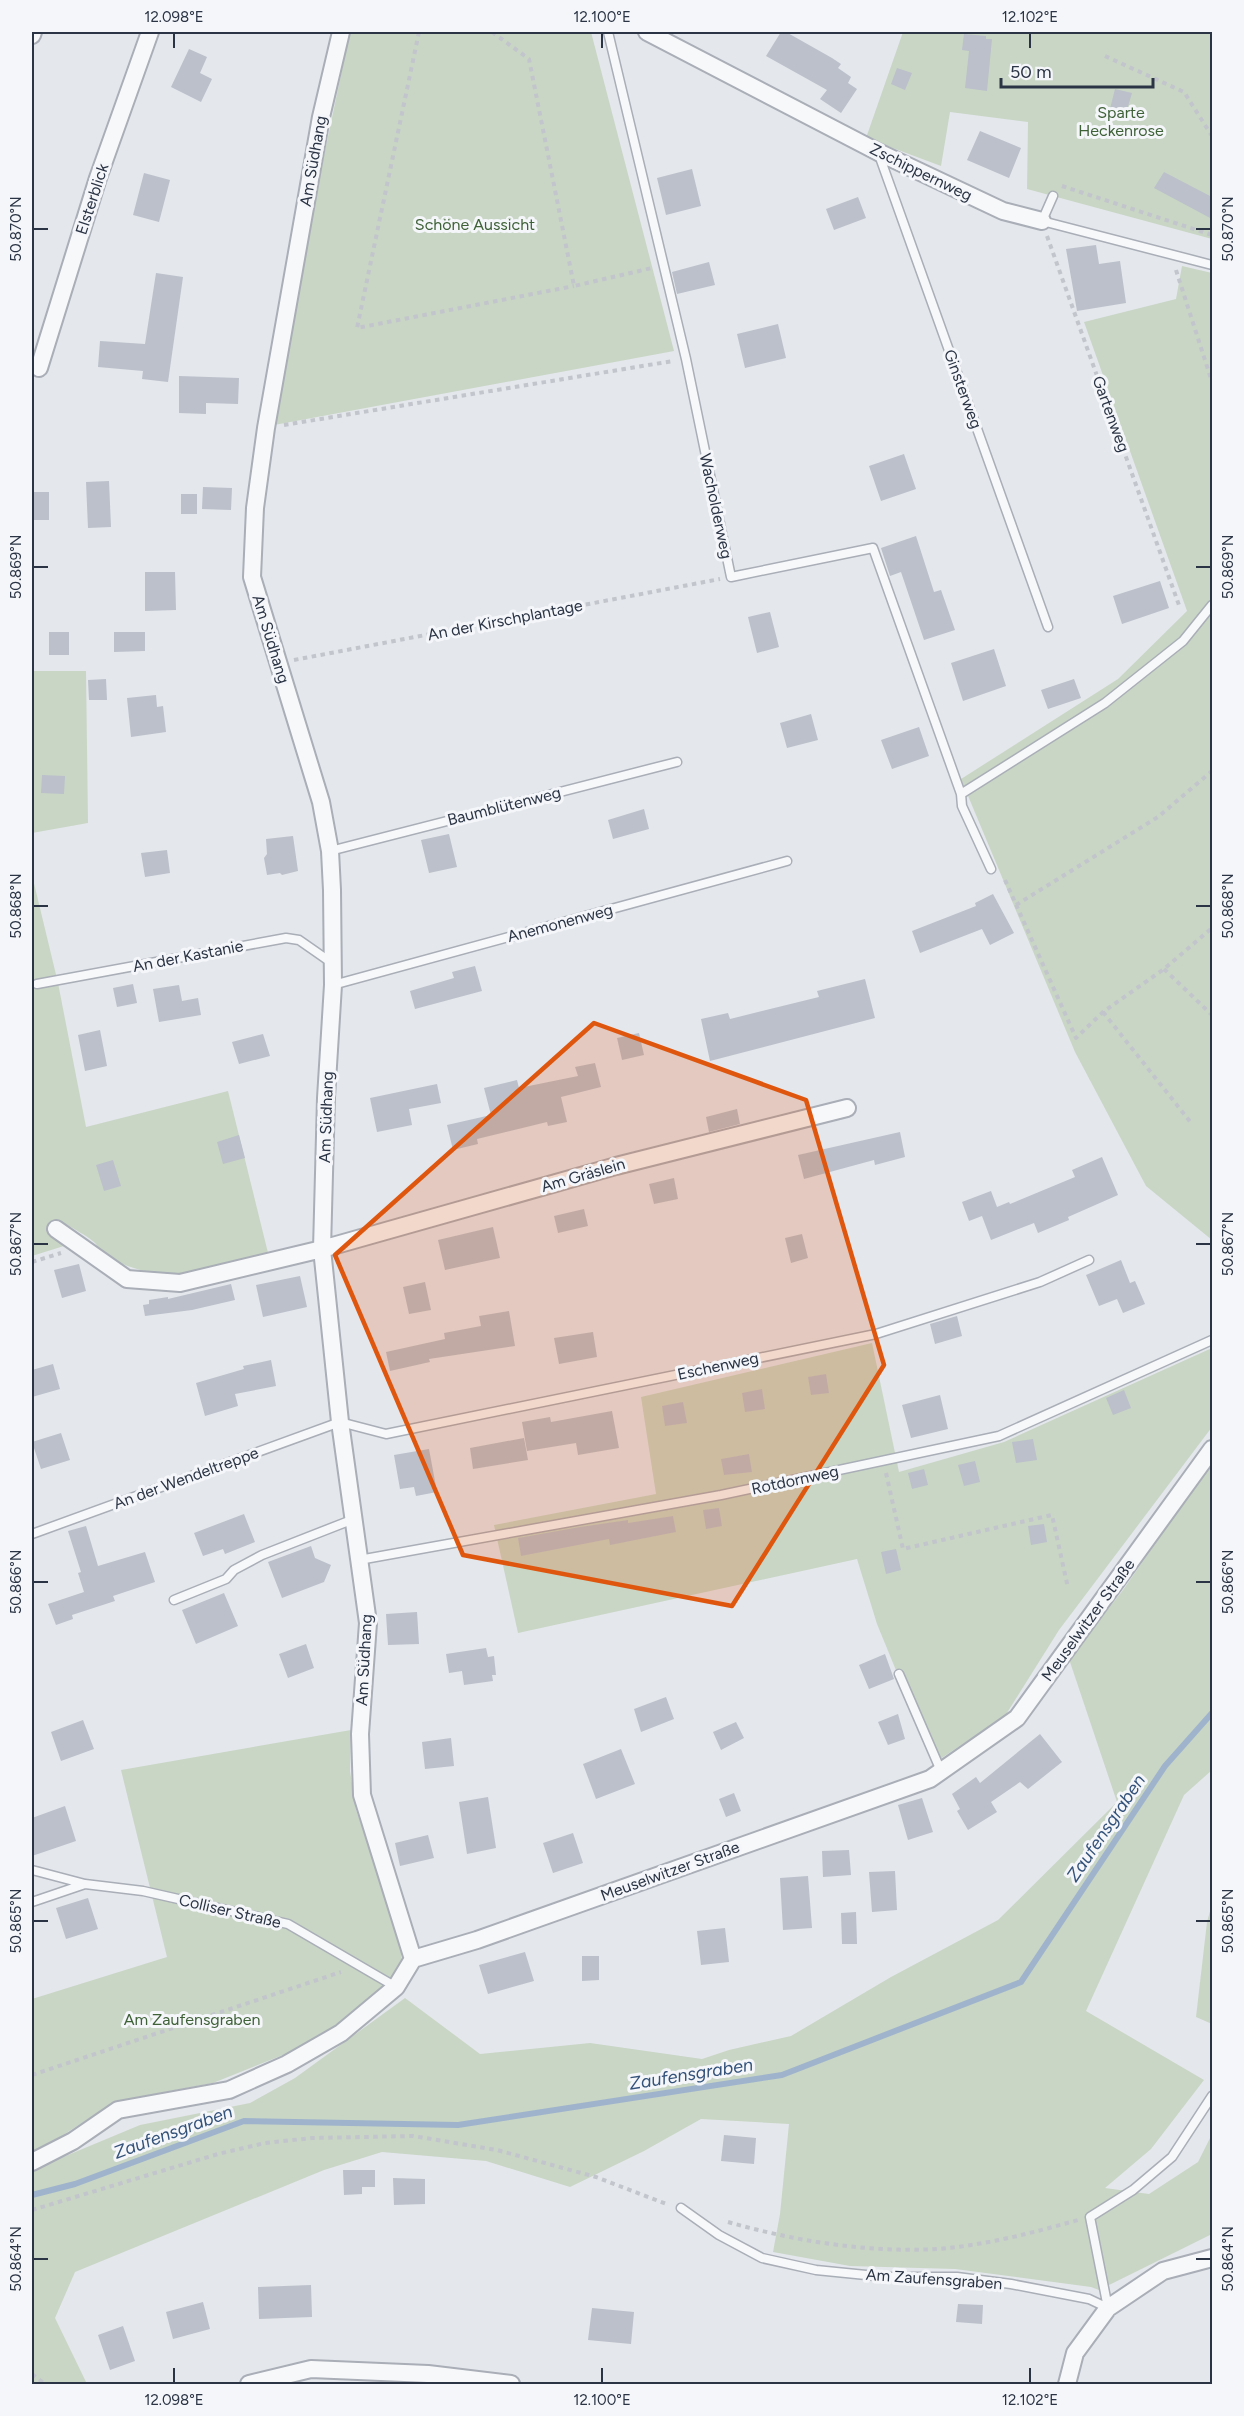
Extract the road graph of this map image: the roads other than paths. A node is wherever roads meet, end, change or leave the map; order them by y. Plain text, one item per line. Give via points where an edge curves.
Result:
1 (150, 32) edge
2 (341, 32) edge
3 (608, 32) edge
4 (647, 32) edge
5 (878, 152) junction
6 (1053, 196) dead end
7 (1042, 221) junction
8 (1212, 265) edge
9 (39, 368) dead end
10 (1212, 605) edge
11 (1048, 627) dead end
12 (677, 762) dead end
13 (961, 794) junction
14 (330, 851) junction
15 (788, 861) dead end
16 (991, 868) dead end
17 (332, 963) junction
18 (38, 984) dead end
19 (333, 985) junction
20 (847, 1108) dead end
21 (56, 1228) dead end
22 (322, 1249) junction
23 (1089, 1260) dead end
24 (1212, 1340) edge
25 (340, 1422) junction
26 (1212, 1449) edge
27 (354, 1519) junction
28 (32, 1534) edge
29 (359, 1560) junction
30 (174, 1600) dead end
31 (899, 1674) dead end
32 (941, 1771) junction
33 (32, 1870) edge
34 (85, 1884) junction
35 (32, 1902) edge
36 (413, 1959) junction
37 (396, 1987) junction
38 (1212, 2096) edge
39 (32, 2162) edge
40 (681, 2208) road end
41 (1212, 2258) edge
42 (1108, 2308) junction
43 (249, 2385) edge
44 (511, 2385) edge
45 (1067, 2385) edge

1 - 9 street, Elsterblick via 98,178
2 - 14 street, Am Südhang via 321,117 266,428 255,508 252,577 321,802
3 - 13 lane, Wacholderweg via 686,359 731,577 873,548
4 - 5 street, Zschippernweg
5 - 7 street, Zschippernweg via 1003,211
5 - 11 lane, Ginsterweg
6 - 7 lane
7 - 8 lane, Zschippernweg
10 - 13 lane via 1183,642 1105,703
12 - 14 lane, Baumblütenweg
13 - 16 lane, Wacholderweg via 962,806
14 - 17 street, Am Südhang
15 - 19 lane, Anemonenweg
17 - 18 lane, An der Kastanie via 299,940 286,938
17 - 19 street, Am Südhang
19 - 22 street, Am Südhang
20 - 22 street, Am Gräslein via 616,1166
21 - 22 street via 127,1279 180,1283
22 - 25 street, Am Südhang
23 - 25 lane, Eschenweg via 1040,1282 876,1334 386,1434
24 - 29 lane, Rotdornweg via 999,1436 721,1496
25 - 27 street, Am Südhang
25 - 28 lane, An der Wendeltreppe
26 - 32 street, Meuselwitzer Straße via 1017,1718
27 - 29 street, Am Südhang
27 - 30 lane via 262,1555 234,1570 226,1579
29 - 36 street, Am Südhang via 368,1623 360,1734 362,1795
31 - 32 lane
32 - 36 street, Meuselwitzer Straße via 930,1779 477,1940
33 - 34 lane, Colliser Straße
34 - 35 lane, Colliser Straße
34 - 37 lane, Colliser Straße via 143,1891 288,1924
36 - 37 street
37 - 39 street via 342,2033 287,2064 229,2090 118,2110 73,2141
38 - 42 lane via 1172,2157 1133,2190 1090,2217
40 - 42 lane, Am Zaufensgraben via 719,2235 762,2258 816,2270 886,2277 957,2277 1011,2284 1089,2299
41 - 42 street via 1163,2271
42 - 45 street via 1075,2353
43 - 44 street via 311,2369 428,2374

